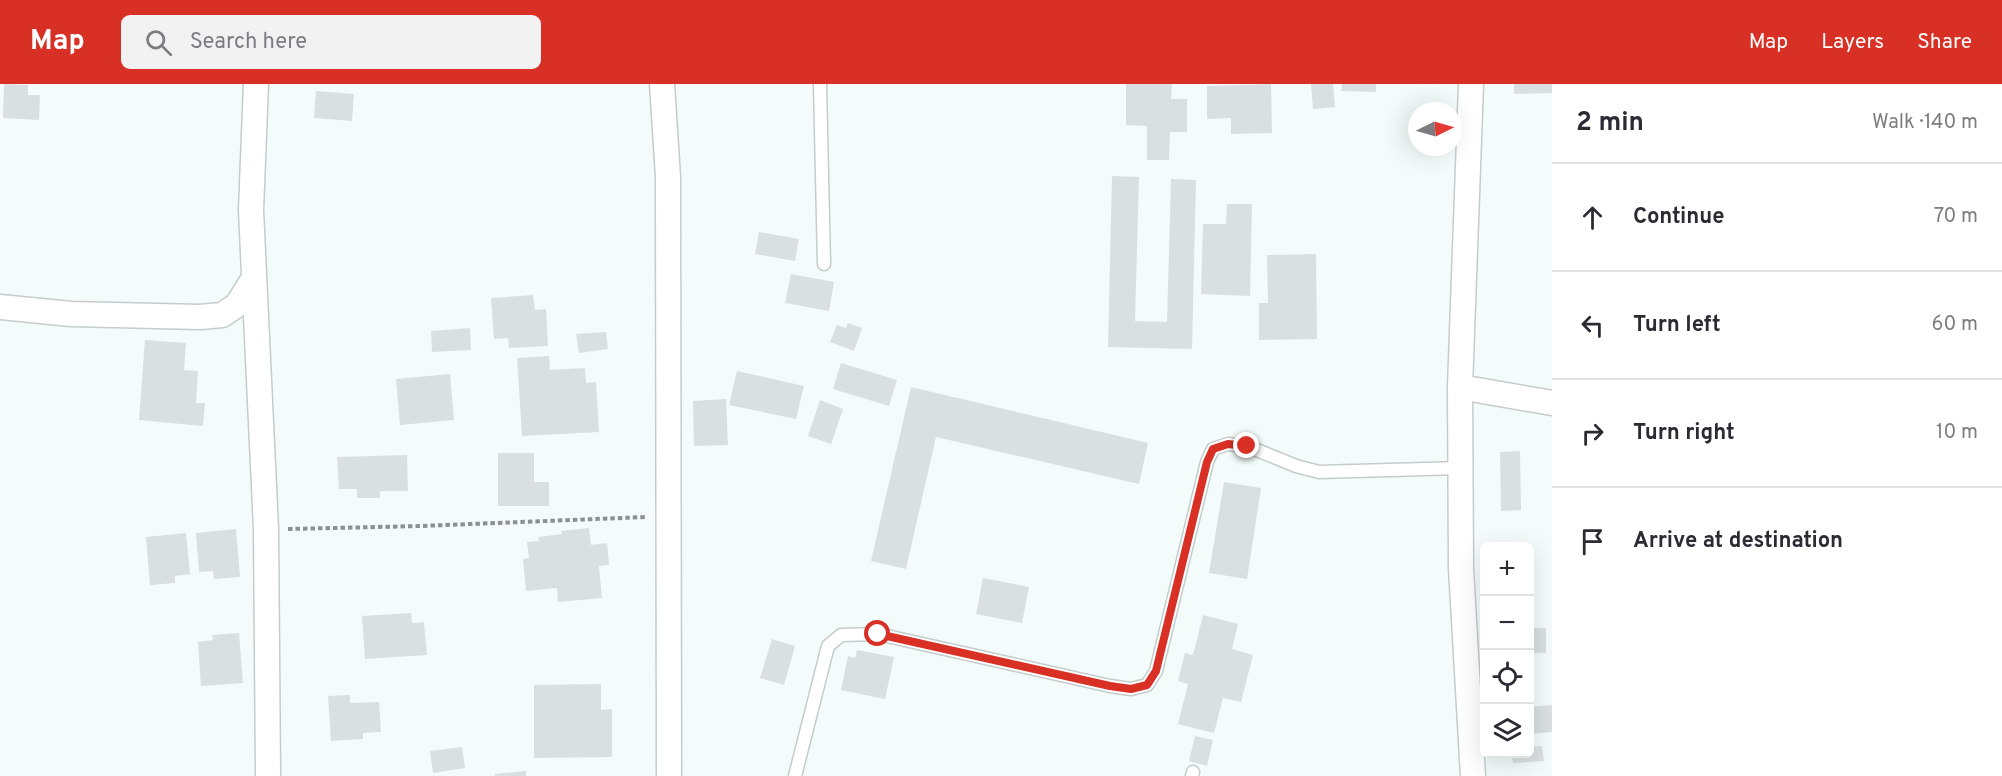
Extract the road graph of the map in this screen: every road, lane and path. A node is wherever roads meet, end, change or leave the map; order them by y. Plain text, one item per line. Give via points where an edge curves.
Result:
1 (256, 84) edge
2 (662, 84) edge
3 (820, 84) edge
4 (1471, 84) edge
5 (824, 264) dead end
6 (252, 281) junction
7 (0, 307) edge
8 (1460, 387) junction
9 (1552, 403) edge
10 (1461, 468) junction
11 (670, 516) junction
12 (266, 529) junction
13 (268, 776) edge
14 (669, 776) edge
15 (795, 776) edge
16 (1473, 776) edge

1 - 6 street
2 - 11 street via 668,177
3 - 5 lane
4 - 8 street
6 - 7 street via 237,305 222,315 71,314
6 - 12 street
8 - 9 street
8 - 10 street
10 - 15 lane via 1319,472 1247,446 1228,444 1213,449 1156,671 1147,685 1131,689 1110,686 878,634 841,635 828,646
10 - 16 street via 1461,568
11 - 12 path
11 - 14 street
12 - 13 street

